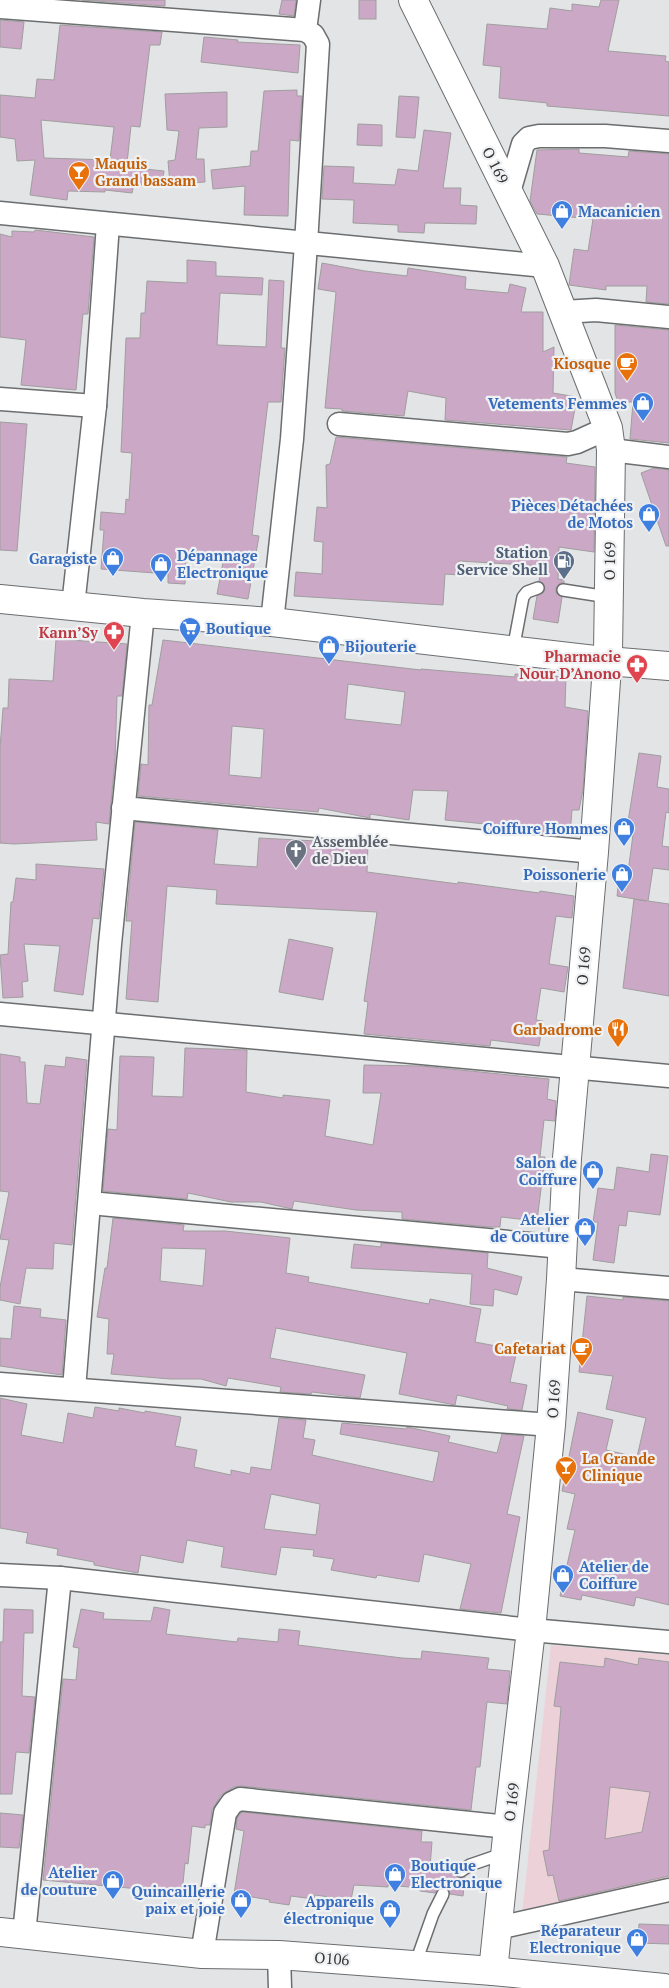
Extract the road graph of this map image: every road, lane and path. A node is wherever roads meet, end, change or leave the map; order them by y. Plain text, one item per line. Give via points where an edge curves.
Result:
1 (309, 0) edge
2 (413, 0) edge
3 (0, 7) edge
4 (305, 30) junction
5 (669, 142) edge
6 (509, 192) junction
7 (0, 213) edge
8 (108, 224) junction
9 (306, 244) junction
10 (545, 266) junction
11 (563, 312) junction
12 (669, 317) edge
13 (0, 399) edge
14 (95, 406) junction
15 (339, 424) dead end
16 (609, 439) junction
17 (669, 457) edge
18 (538, 588) dead end
19 (563, 590) dead end
20 (608, 598) junction
21 (0, 599) edge
22 (73, 606) junction
23 (143, 613) junction
24 (272, 622) junction
25 (513, 650) junction
26 (607, 661) junction
27 (669, 666) edge
28 (123, 808) junction
29 (594, 852) junction
30 (0, 1014) edge
31 (103, 1024) junction
32 (574, 1067) junction
33 (669, 1076) edge
34 (90, 1203) junction
35 (562, 1248) junction
36 (561, 1279) junction
37 (669, 1288) edge
38 (0, 1384) edge
39 (74, 1389) junction
40 (551, 1424) junction
41 (0, 1575) edge
42 (60, 1578) junction
43 (531, 1630) junction
44 (669, 1642) edge
45 (506, 1840) junction
46 (461, 1870) dead end
47 (669, 1890) edge
48 (443, 1894) dead end
49 (498, 1928) junction
50 (6, 1934) edge
51 (202, 1954) junction
52 (279, 1954) junction
53 (415, 1965) junction
54 (493, 1971) junction
55 (280, 1988) edge
56 (664, 1988) edge

1 - 4 street
2 - 6 street, O 169
3 - 4 street
4 - 9 street via 313,34 318,44
5 - 6 street via 605,136 529,138 523,144
6 - 10 street, O 169
7 - 8 street
8 - 9 street
8 - 14 street
9 - 10 street
9 - 24 street via 292,439
10 - 11 street, O 169
11 - 12 street via 596,310
11 - 16 street, O 169
13 - 14 street
14 - 22 street
15 - 16 street via 568,444
16 - 17 street
16 - 20 street, O 169
18 - 25 lane via 523,597
19 - 20 lane
20 - 26 street, O 169
21 - 22 street
22 - 23 street
23 - 24 street
23 - 28 street
24 - 25 street
25 - 26 street
26 - 27 street
26 - 29 street, O 169
28 - 29 street
28 - 31 street
29 - 32 street, O 169
30 - 31 street
31 - 32 street
31 - 34 street
32 - 33 street
32 - 35 street, O 169
34 - 35 street
34 - 39 street
35 - 36 street, O 169
36 - 37 street
36 - 40 street, O 169
38 - 39 street
39 - 40 street
40 - 43 street, O 169
41 - 42 street
42 - 43 street
42 - 50 street
43 - 44 street
43 - 45 street, O 169
45 - 46 lane
45 - 49 street, O 169
45 - 51 street via 240,1799 225,1812
47 - 49 street
48 - 53 lane
49 - 54 street, O 169
50 - 51 street, O106
51 - 52 street, O106
52 - 53 street, O106
52 - 55 street
53 - 54 street, O106
54 - 56 street, O106

